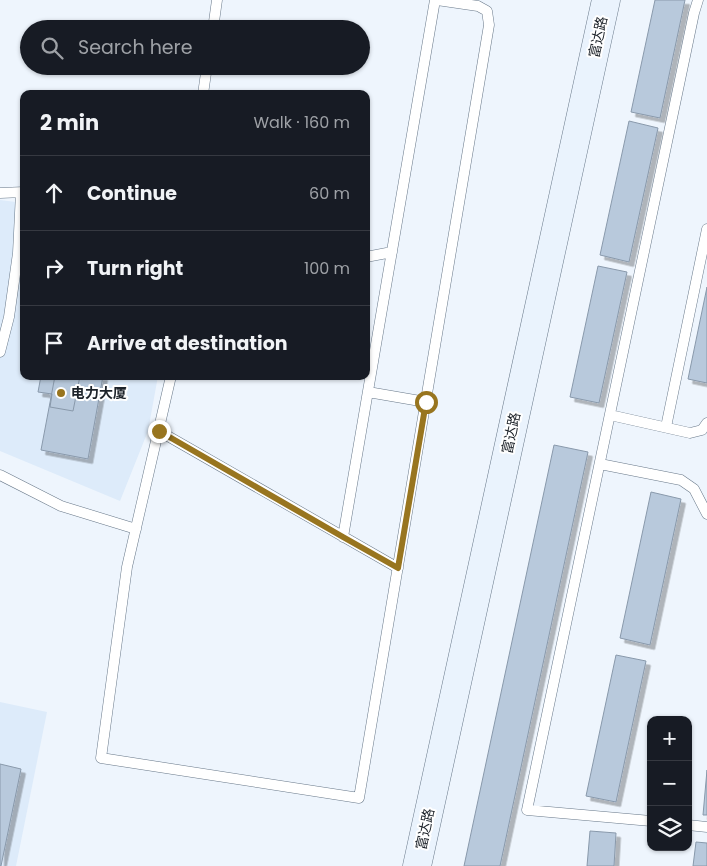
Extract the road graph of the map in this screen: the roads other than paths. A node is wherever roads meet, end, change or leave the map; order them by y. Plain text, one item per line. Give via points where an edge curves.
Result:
1 (217, 0) edge
2 (436, 0) edge
3 (606, 0) edge
4 (698, 0) edge
5 (214, 20) edge
6 (205, 75) edge
7 (203, 90) edge
8 (0, 193) edge
9 (20, 193) edge
10 (20, 223) edge
11 (707, 229) edge
12 (392, 252) junction
13 (370, 255) edge
14 (0, 352) edge
15 (170, 380) edge
16 (368, 392) junction
17 (426, 402) junction
18 (610, 415) junction
19 (707, 423) edge
20 (666, 428) junction
21 (159, 431) junction
22 (600, 464) junction
23 (0, 475) edge
24 (707, 514) edge
25 (136, 530) junction
26 (343, 537) junction
27 (398, 568) junction
28 (647, 821) edge
29 (692, 825) edge
30 (707, 827) edge
31 (417, 866) edge

1 - 5 lane
2 - 12 lane
2 - 17 lane via 478,6 486,12 490,25
3 - 31 street, 富达路
4 - 18 lane
6 - 7 lane
8 - 9 lane
10 - 14 lane via 9,318
11 - 20 lane
12 - 13 lane
12 - 16 lane
15 - 21 lane
16 - 17 lane
16 - 26 lane
17 - 27 lane
18 - 20 lane
18 - 22 lane
19 - 20 lane via 702,430 690,432
21 - 25 lane
21 - 26 lane
22 - 24 lane via 681,480 694,489
22 - 28 lane via 528,810
23 - 25 lane via 61,506
25 - 27 lane via 127,567 101,758 359,798
26 - 27 lane
29 - 30 lane

